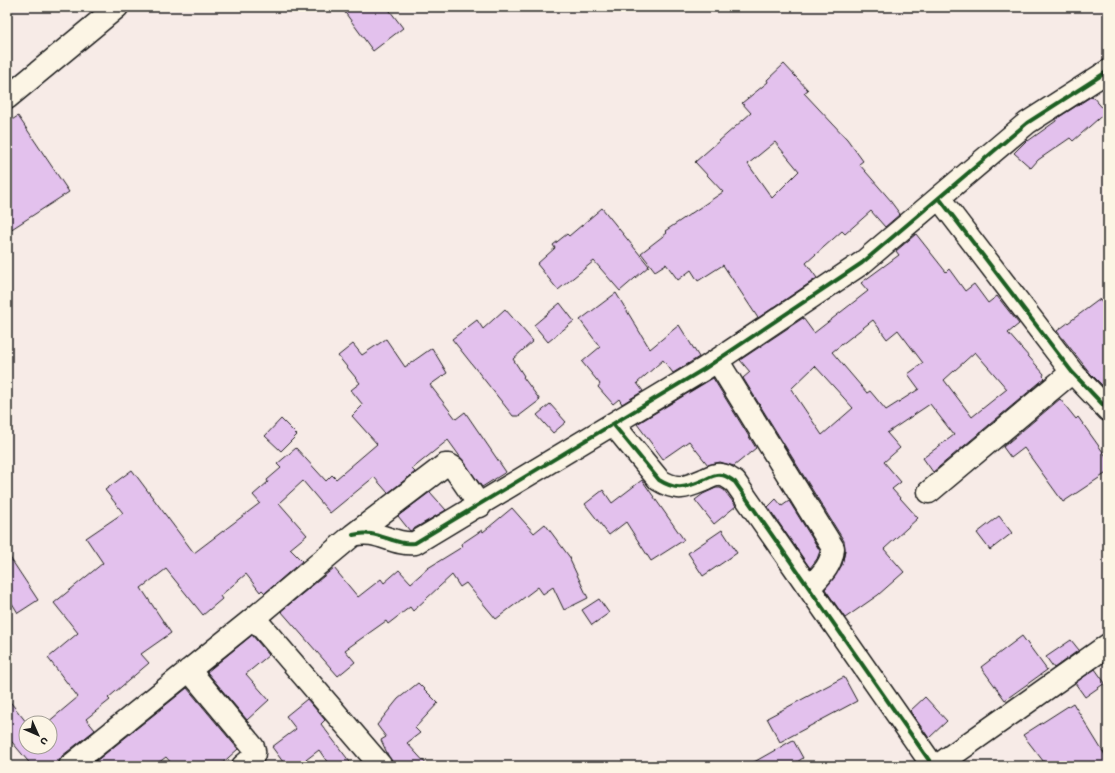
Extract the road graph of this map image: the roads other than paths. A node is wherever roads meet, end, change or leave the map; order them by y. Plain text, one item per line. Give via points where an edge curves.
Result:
1 (117, 7) edge
2 (1108, 71) edge
3 (7, 98) edge
4 (939, 198) junction
5 (717, 360) junction
6 (1072, 372) junction
7 (1108, 410) edge
8 (613, 424) junction
9 (929, 492) dead end
10 (480, 506) junction
11 (353, 535) junction
12 (809, 588) junction
13 (254, 618) junction
14 (1108, 645) edge
15 (189, 670) junction
16 (70, 766) edge
17 (243, 766) edge
18 (381, 766) edge
19 (933, 766) edge
20 (937, 766) edge

1 - 3 street
2 - 4 street via 1027,124
4 - 5 street via 862,263
4 - 6 street
5 - 8 street
5 - 12 street via 833,548 832,559 827,568
6 - 7 street
6 - 9 street
8 - 10 street
8 - 12 street via 659,480 668,485 678,488 689,486 719,474 735,482
10 - 11 street via 415,543 408,544 363,532
10 - 11 street via 454,468 445,465
11 - 13 street
12 - 19 street
13 - 15 street
13 - 18 street
14 - 20 street
15 - 16 street
15 - 17 street via 253,747 254,756

